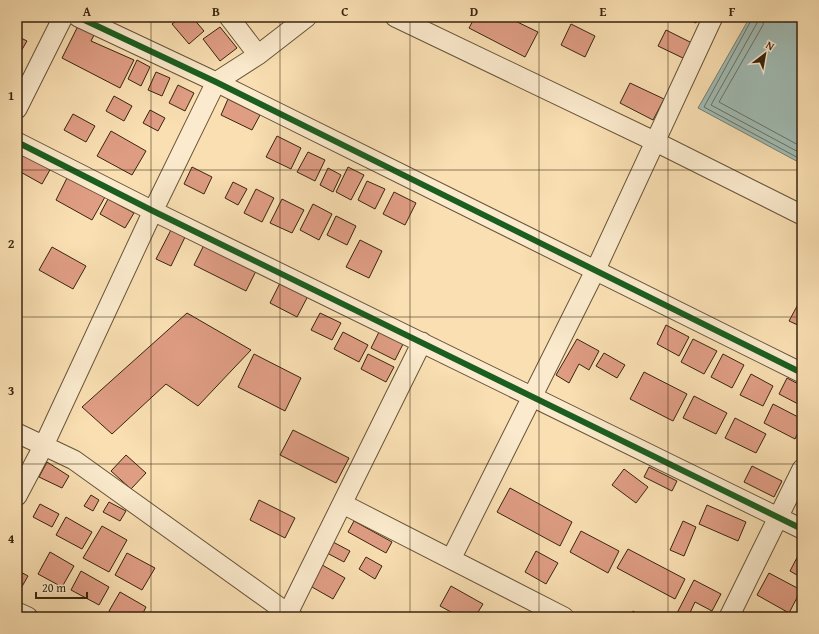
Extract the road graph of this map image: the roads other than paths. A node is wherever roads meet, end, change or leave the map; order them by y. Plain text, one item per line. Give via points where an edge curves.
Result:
1 (63, 17) edge
2 (78, 17) edge
3 (229, 17) edge
4 (307, 17) edge
5 (395, 17) edge
6 (713, 17) edge
7 (258, 55) junction
8 (216, 82) junction
9 (22, 83) edge
10 (17, 109) edge
11 (17, 142) edge
12 (656, 142) junction
13 (153, 211) junction
14 (802, 215) edge
15 (596, 269) junction
16 (422, 342) junction
17 (802, 373) edge
18 (532, 396) junction
19 (17, 433) edge
20 (44, 445) junction
21 (802, 469) edge
22 (17, 496) edge
23 (342, 504) junction
24 (779, 518) junction
25 (802, 529) edge
26 (451, 559) junction
27 (17, 612) edge
28 (290, 615) edge
29 (28, 617) edge
30 (564, 617) edge
31 (729, 617) edge

1 - 9 street
2 - 8 street
3 - 7 street
4 - 7 street
5 - 12 street
6 - 12 street
7 - 8 street
8 - 13 street
8 - 15 street
9 - 10 street
11 - 13 street
12 - 14 street
12 - 15 street
13 - 16 street
13 - 20 street
15 - 17 street
15 - 18 street
16 - 18 street
16 - 23 street
18 - 24 street
18 - 26 street
19 - 20 street
20 - 22 street
20 - 28 street via 74,460
21 - 24 street
23 - 26 street
23 - 28 street
24 - 25 street
24 - 31 street
26 - 30 street
27 - 29 street

